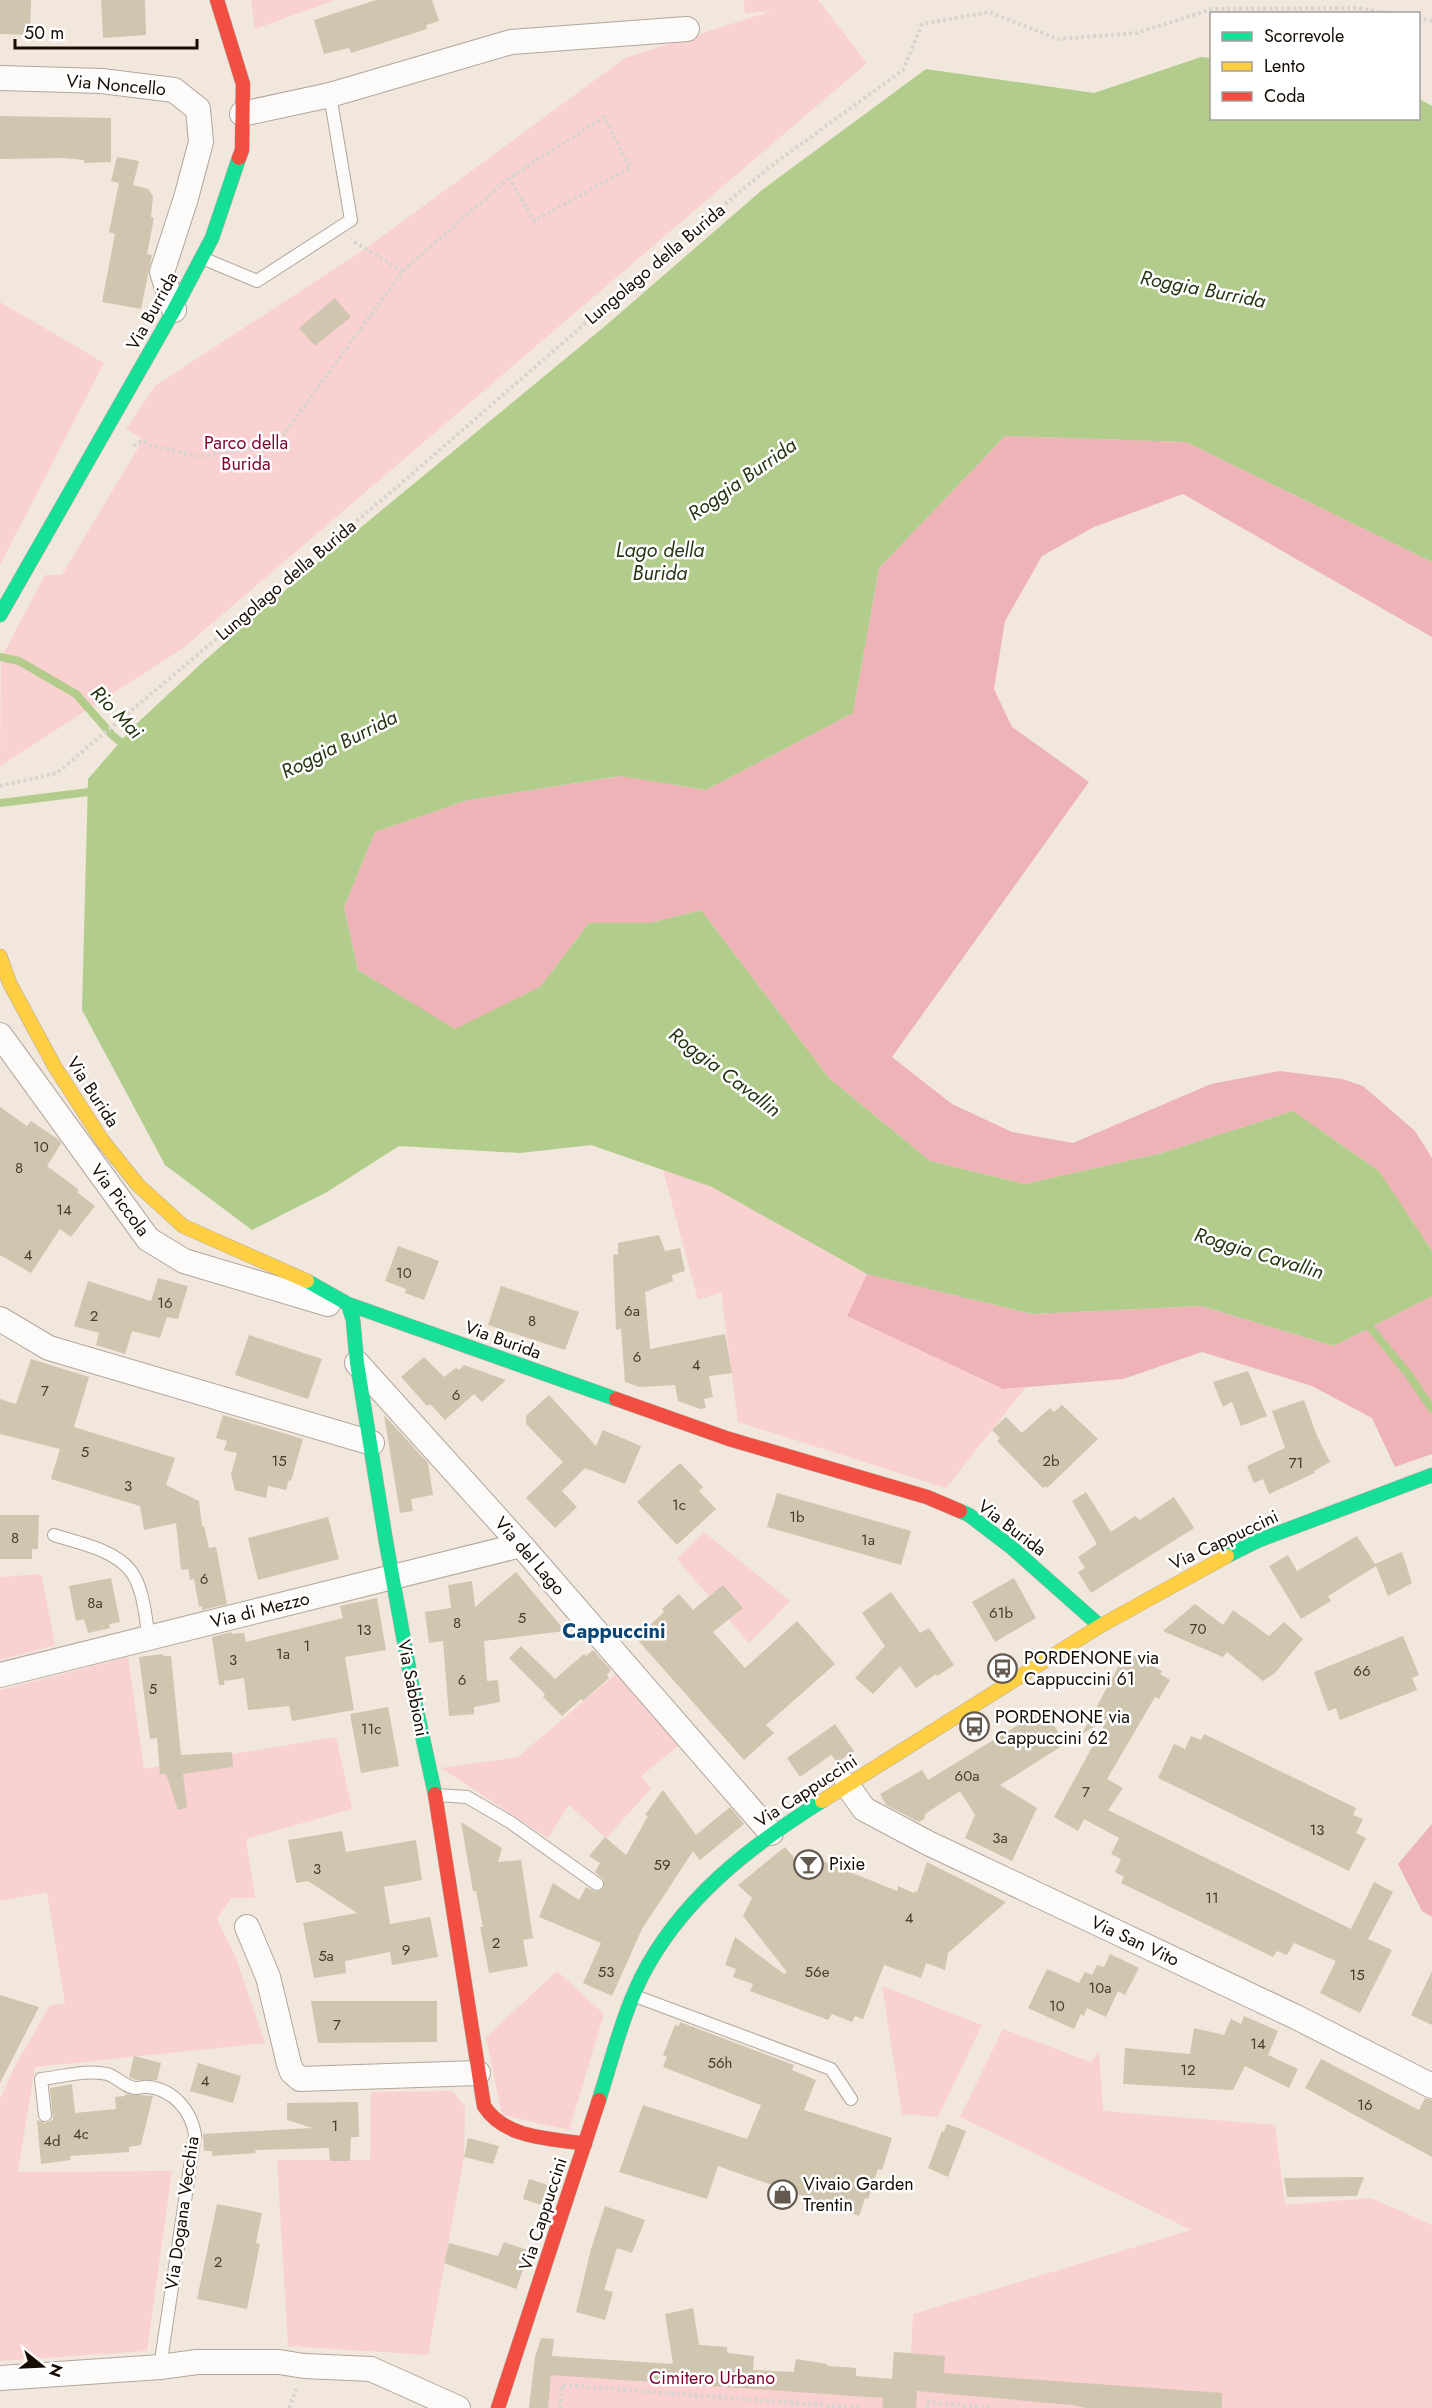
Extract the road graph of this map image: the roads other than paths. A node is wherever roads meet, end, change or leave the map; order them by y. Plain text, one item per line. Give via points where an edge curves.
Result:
1 (217, 0) edge
2 (687, 29) dead end
3 (0, 78) edge
4 (330, 95) junction
5 (242, 114) junction
6 (201, 257) junction
7 (174, 310) junction
8 (0, 615) edge
9 (0, 956) edge
10 (3, 1048) edge
11 (348, 1304) junction
12 (0, 1319) edge
13 (357, 1363) junction
14 (372, 1443) junction
15 (1432, 1475) edge
16 (54, 1536) dead end
17 (520, 1545) junction
18 (393, 1577) junction
19 (1100, 1626) junction
20 (149, 1638) junction
21 (0, 1675) edge
22 (847, 1785) junction
23 (435, 1795) junction
24 (771, 1833) junction
25 (597, 1884) dead end
26 (247, 1927) dead end
27 (634, 1995) junction
28 (478, 2073) junction
29 (1432, 2086) edge
30 (851, 2099) dead end
31 (45, 2115) dead end
32 (585, 2144) junction
33 (160, 2367) junction
34 (0, 2378) edge
35 (458, 2408) edge
36 (498, 2408) edge

1 - 5 street, Via Burrida via 243,84
2 - 4 street via 511,42
3 - 7 street, Via Noncello via 102,81 174,90 198,109 201,142 162,272
4 - 5 street
4 - 6 lane via 351,220 257,281
5 - 6 street, Via Burrida via 242,150 212,238
6 - 7 street, Via Burrida
7 - 8 street, Via Burrida
9 - 11 street, Via Burida via 10,984 55,1067 102,1140 138,1185 183,1226 324,1289
10 - 11 street, Via Piccola via 148,1239 184,1261 327,1304
11 - 13 street, Via Sabbioni
11 - 19 street, Via Burida via 729,1439 837,1470 969,1515 1011,1546
12 - 14 street via 49,1348
13 - 14 street, Via Sabbioni
13 - 17 street, Via del Lago
14 - 18 street, Via Sabbioni
15 - 19 street, Via Cappuccini via 1257,1541
16 - 20 lane via 106,1553 130,1570 141,1593
17 - 18 street, Via di Mezzo
17 - 24 street, Via del Lago
18 - 20 street, Via di Mezzo
18 - 23 street, Via Sabbioni
19 - 22 street, Via Cappuccini
20 - 21 street, Via di Mezzo
22 - 24 street, Via Cappuccini
22 - 29 street, Via San Vito via 864,1809 928,1843 1296,2017
23 - 25 lane via 467,1797 510,1822
23 - 28 street, Via Sabbioni
24 - 27 street, Via Cappuccini via 685,1911 650,1960
26 - 28 street via 268,1977 289,2064 300,2079
27 - 30 lane via 831,2069
27 - 32 street, Via Cappuccini
28 - 32 street, Via Sabbioni via 484,2106 498,2124
31 - 33 lane, Via Dogana Vecchia via 41,2079 98,2072 134,2088 162,2090 180,2103 193,2122 195,2134
32 - 36 street, Via Cappuccini
33 - 34 street
33 - 35 street via 197,2362 267,2362 372,2369

